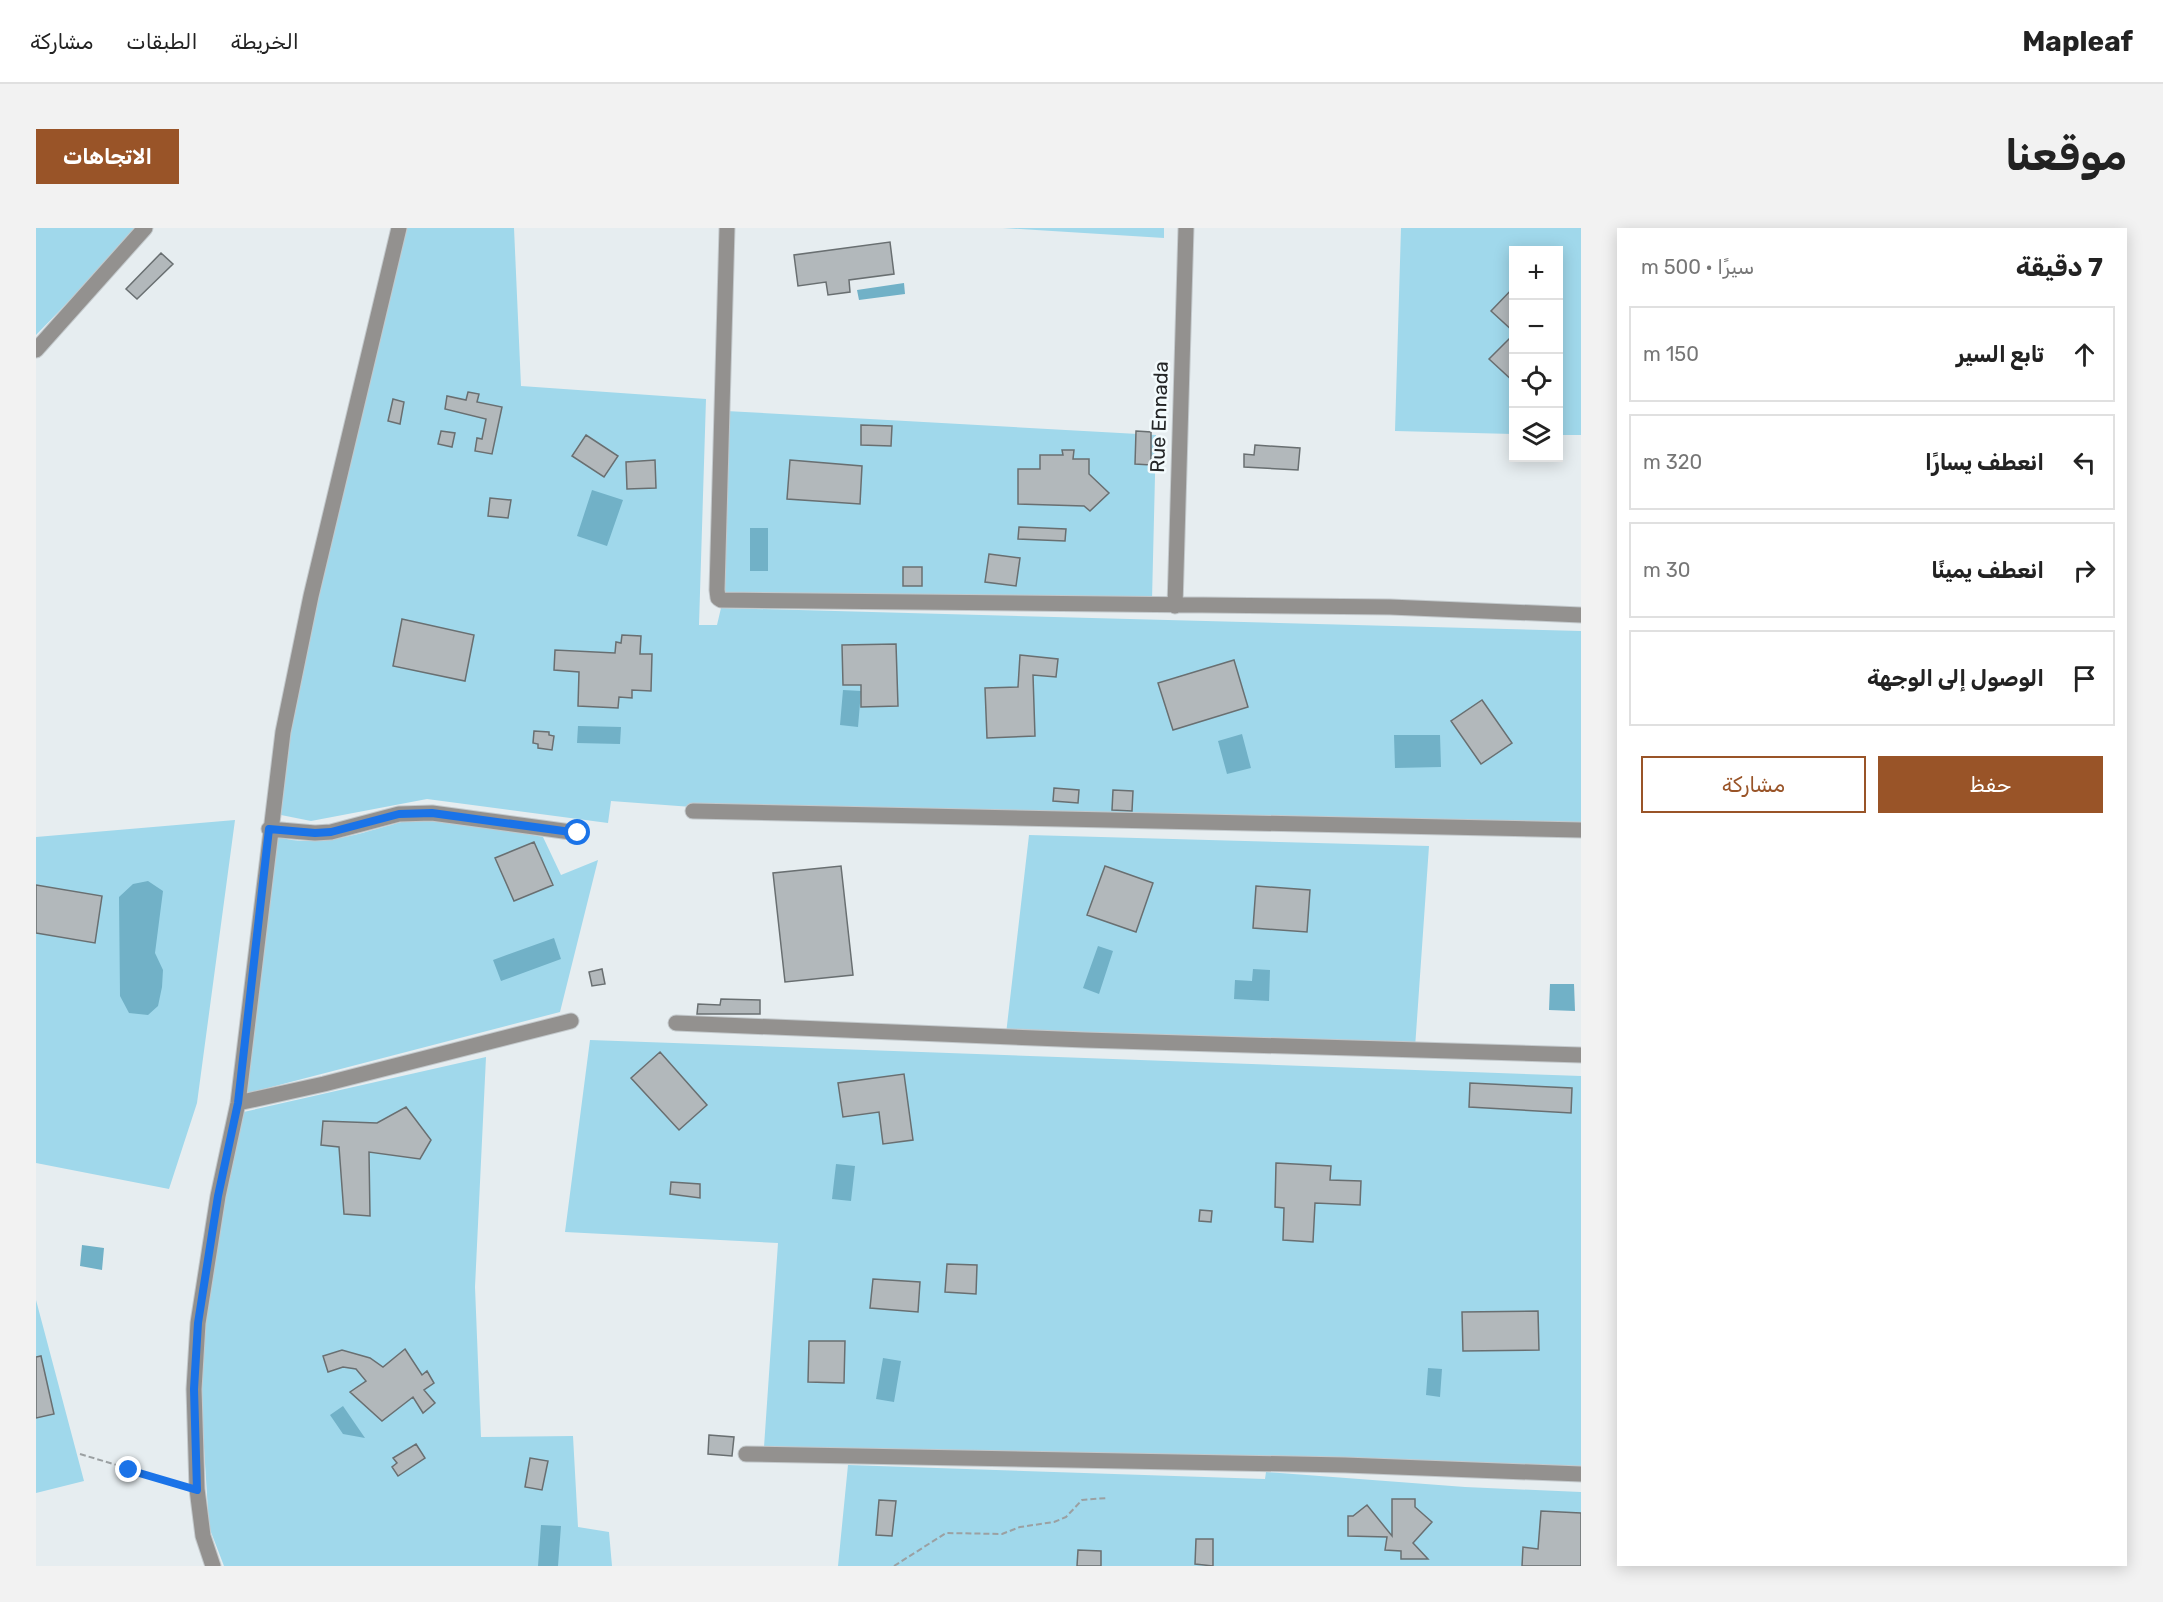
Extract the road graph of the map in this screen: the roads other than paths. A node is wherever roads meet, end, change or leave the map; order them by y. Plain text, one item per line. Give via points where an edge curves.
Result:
1 (145, 228) edge
2 (399, 228) edge
3 (727, 228) edge
4 (1186, 228) edge
5 (36, 350) edge
6 (1175, 606) junction
7 (1581, 615) edge
8 (693, 812) dead end
9 (269, 829) junction
10 (1581, 830) edge
11 (578, 833) dead end
12 (571, 1021) dead end
13 (676, 1023) dead end
14 (1581, 1055) edge
15 (238, 1103) junction
16 (746, 1454) dead end
17 (1581, 1474) edge
18 (213, 1566) edge

1 - 5 street
2 - 9 street via 312,596 283,732
3 - 6 street via 718,598
4 - 6 street, Rue Ennada
6 - 7 street via 1390,607
8 - 10 street
9 - 11 street via 331,832 399,814 432,813
9 - 15 street
12 - 15 street
13 - 14 street via 1096,1041
15 - 18 street via 218,1196 198,1323 194,1389 197,1490 203,1536
16 - 17 street via 1345,1465

